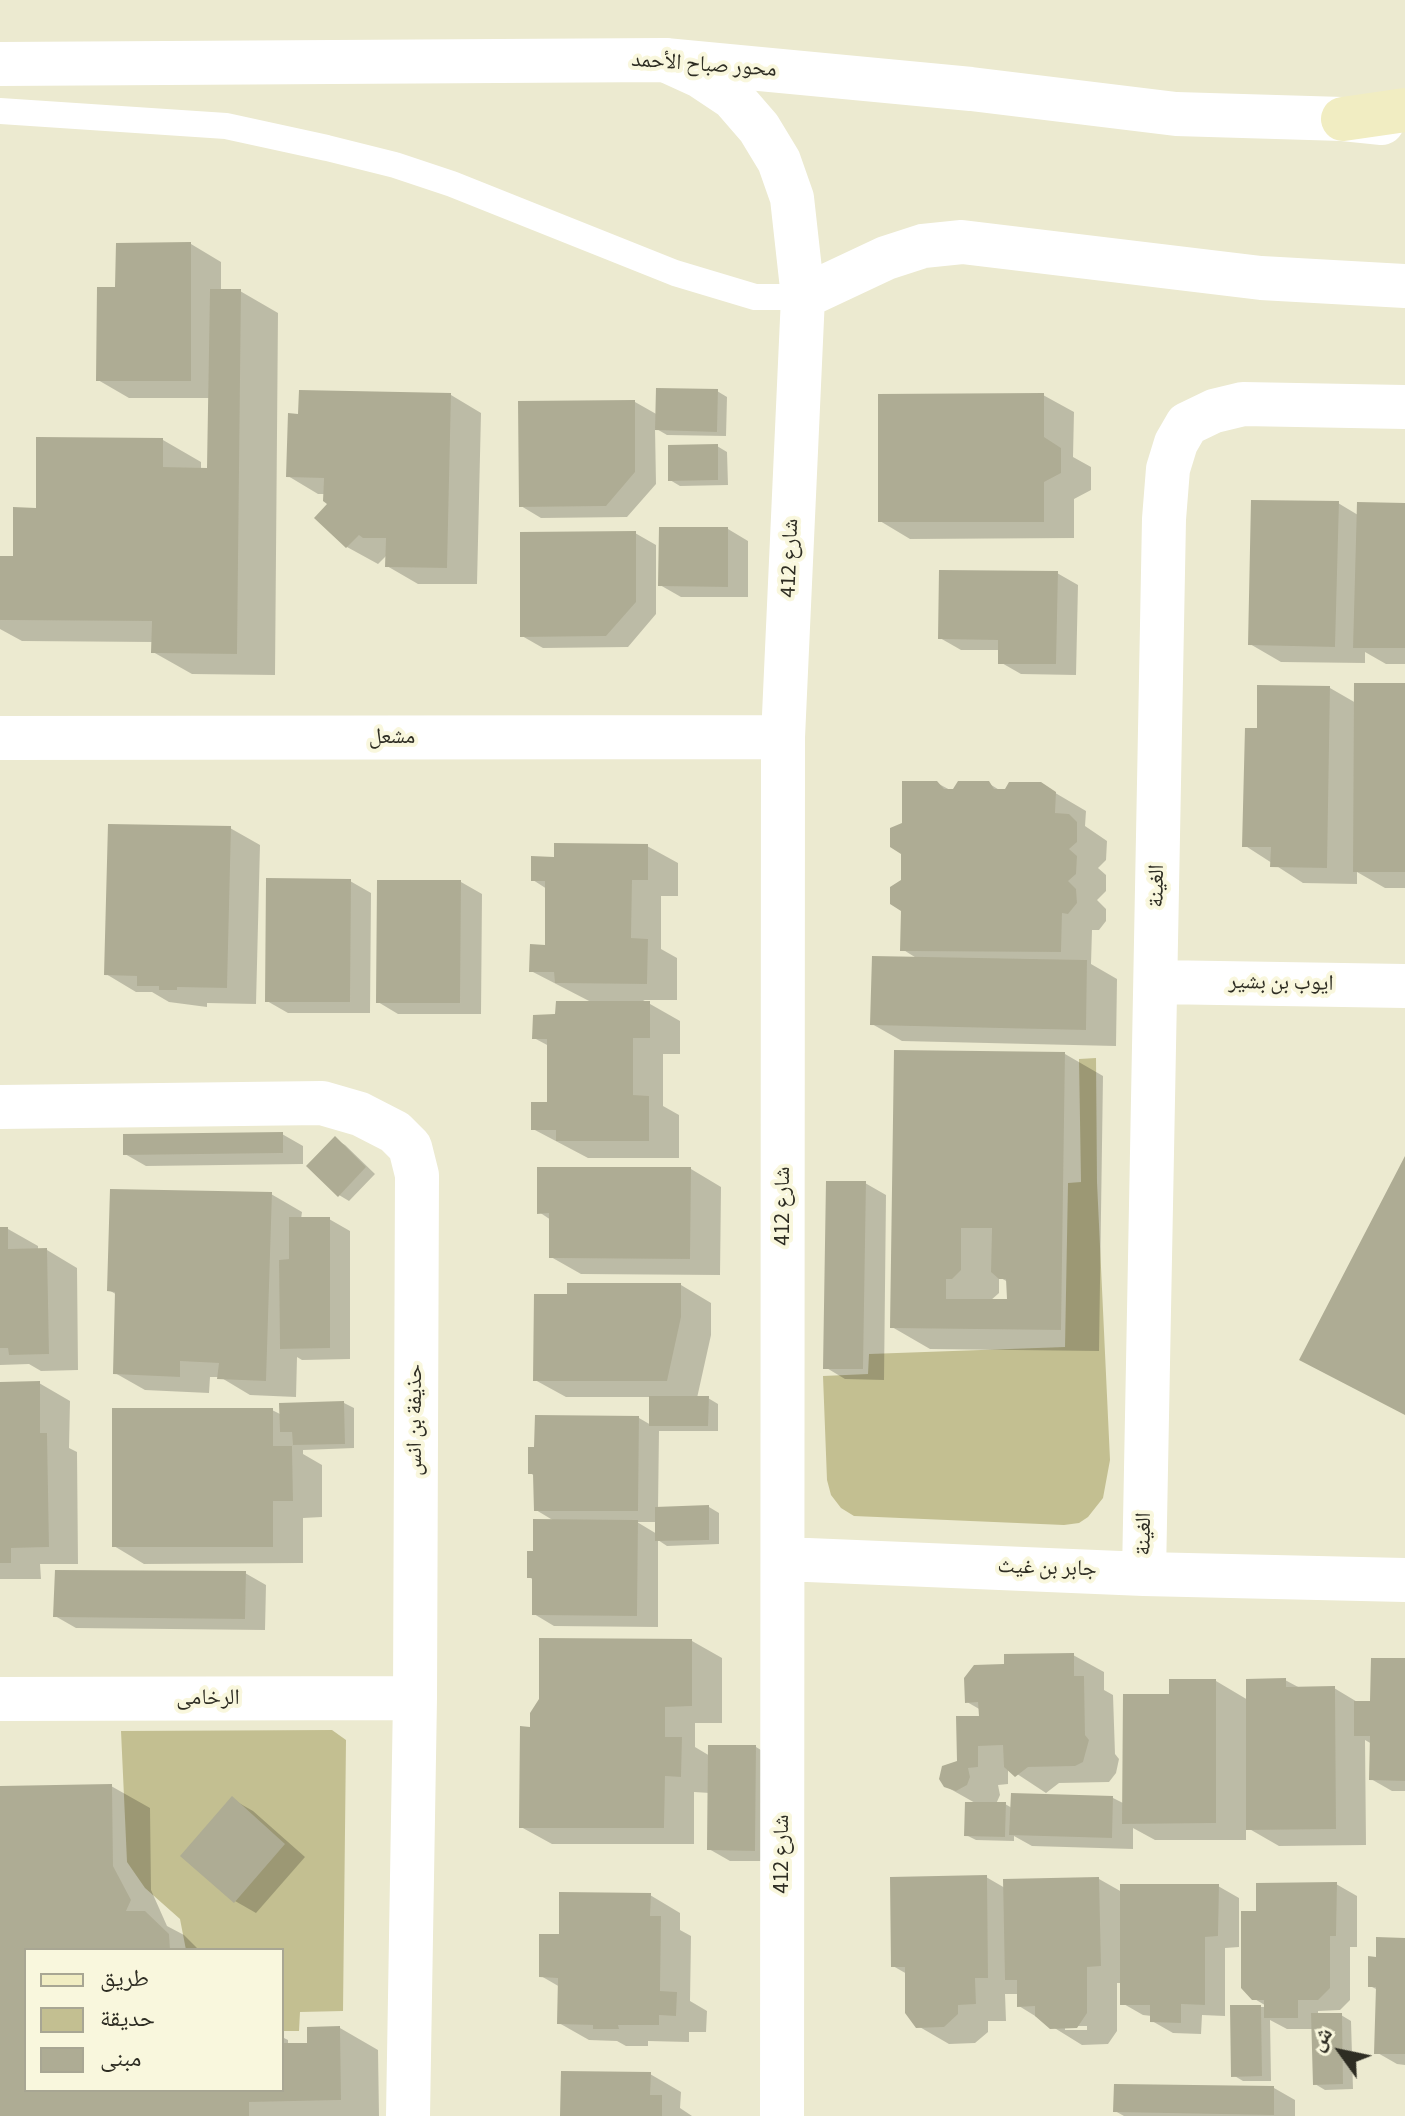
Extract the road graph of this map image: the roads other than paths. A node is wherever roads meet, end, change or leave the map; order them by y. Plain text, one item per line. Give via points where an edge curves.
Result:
1 (665, 60) junction
2 (0, 64) edge
3 (1405, 110) edge
4 (0, 111) edge
5 (1343, 119) junction
6 (1405, 125) edge
7 (1405, 286) edge
8 (803, 297) junction
9 (1405, 407) edge
10 (783, 737) junction
11 (0, 738) edge
12 (1157, 982) junction
13 (1405, 986) edge
14 (0, 1107) edge
15 (784, 1559) junction
16 (1144, 1574) junction
17 (1405, 1580) edge
18 (415, 1698) junction
19 (0, 1699) edge
20 (408, 2116) edge
21 (782, 2116) edge

1 - 2 street, محور صباح الأحمد
1 - 5 street, محور صباح الأحمد via 1176,114
1 - 8 street, شارع 412 via 733,98 779,161 792,198
3 - 5 main road
4 - 8 lane via 226,126 327,148 452,184 675,273 755,297
5 - 6 street, محور صباح الأحمد
7 - 8 street via 1261,278 962,242 923,246 886,258
8 - 10 street, شارع 412
9 - 12 street, الغينة via 1243,404 1187,424 1176,443 1164,519
10 - 11 street, مشعل
10 - 15 street, شارع 412
12 - 13 street, ايوب بن بشير
12 - 16 street, الغينة
14 - 18 street, حذيفة بن انس via 322,1103 360,1114 395,1132 410,1147 417,1175
15 - 16 street, جابر بن غيث
15 - 21 street, شارع 412
16 - 17 street, جابر بن غيث
18 - 19 street, الرخامى
18 - 20 street, حذيفة بن انس

